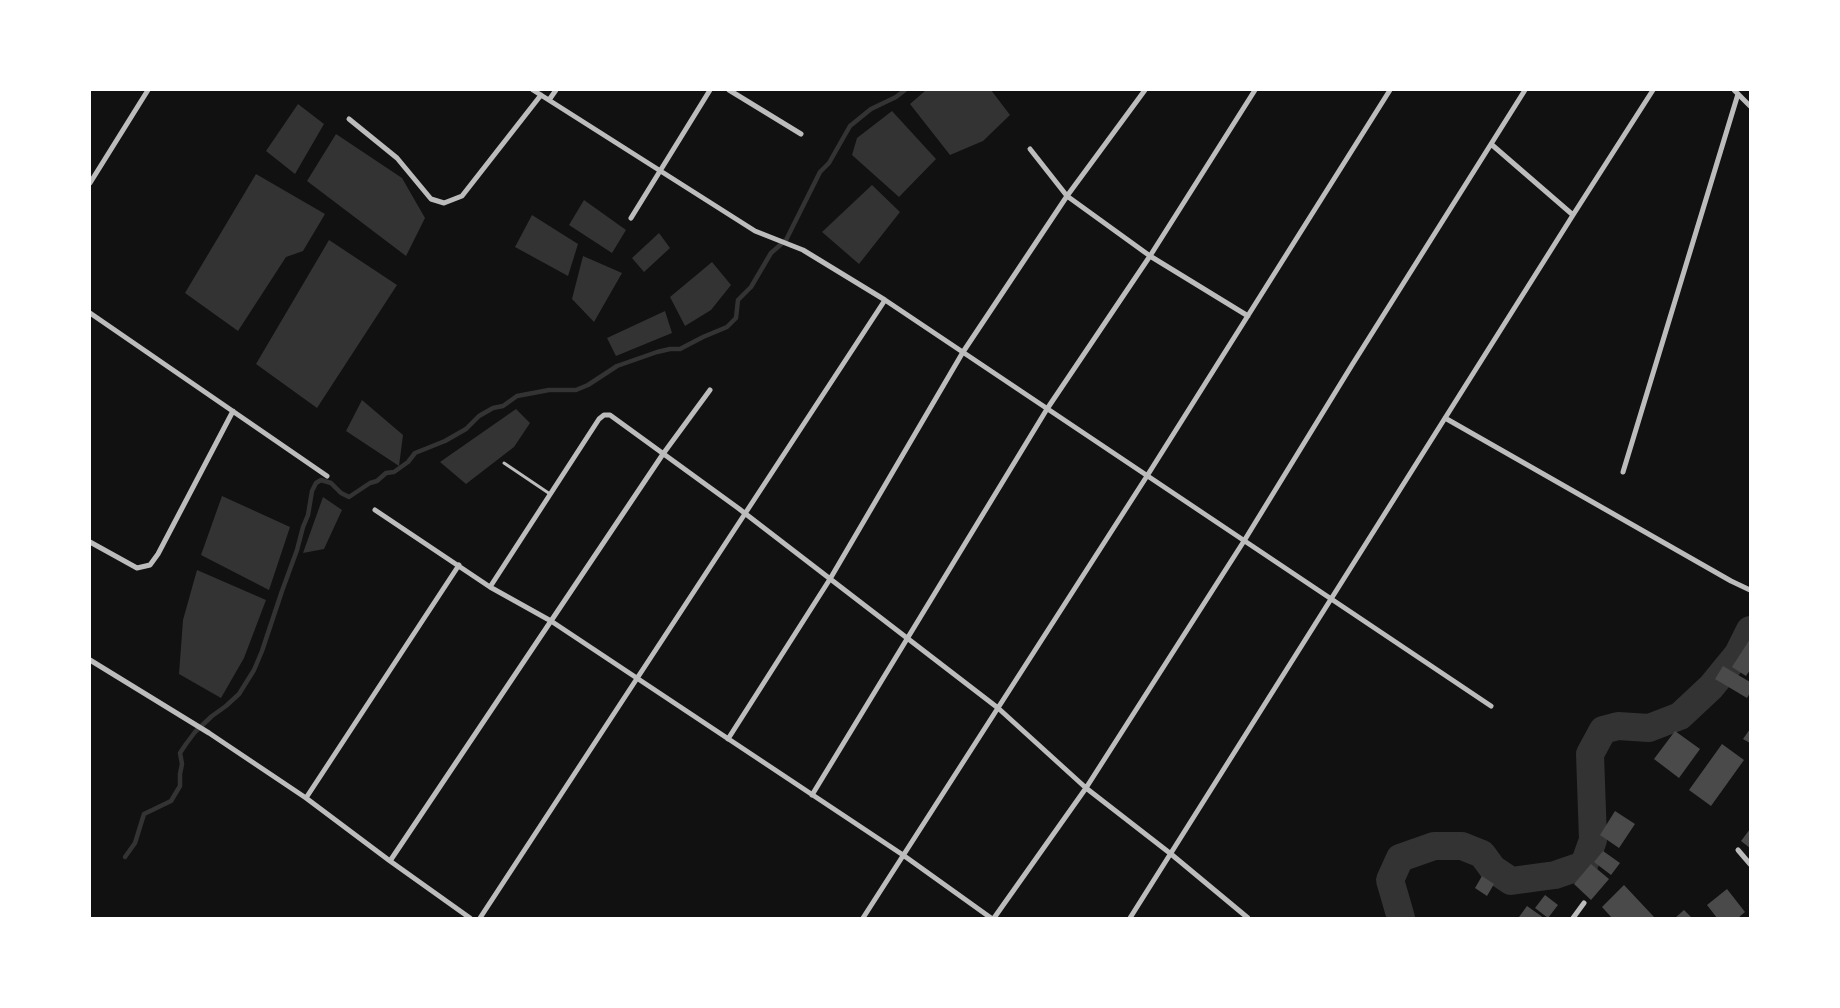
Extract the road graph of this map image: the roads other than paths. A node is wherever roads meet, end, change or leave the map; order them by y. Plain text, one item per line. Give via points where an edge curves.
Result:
1 (148, 90) edge
2 (533, 90) edge
3 (556, 90) edge
4 (710, 90) edge
5 (729, 90) edge
6 (1145, 90) edge
7 (1255, 90) edge
8 (1390, 90) edge
9 (1525, 90) edge
10 (1654, 90) edge
11 (1736, 92) edge
12 (541, 95) junction
13 (549, 100) junction
14 (1750, 106) edge
15 (349, 119) dead end
16 (801, 134) dead end
17 (1491, 144) junction
18 (1030, 149) dead end
19 (660, 172) junction
20 (90, 183) edge
21 (1067, 196) junction
22 (1573, 215) junction
23 (631, 218) dead end
24 (1150, 256) junction
25 (885, 300) junction
26 (90, 313) edge
27 (1248, 316) junction
28 (963, 352) junction
29 (710, 390) dead end
30 (1047, 409) junction
31 (234, 411) junction
32 (1445, 418) junction
33 (663, 454) junction
34 (504, 463) dead end
35 (1622, 472) dead end
36 (327, 476) dead end
37 (1147, 476) junction
38 (550, 494) junction
39 (376, 510) dead end
40 (745, 514) junction
41 (1244, 541) junction
42 (90, 542) edge
43 (459, 565) junction
44 (830, 579) junction
45 (490, 587) junction
46 (1750, 590) edge
47 (1330, 599) junction
48 (551, 621) junction
49 (907, 638) junction
50 (90, 660) edge
51 (636, 678) junction
52 (1491, 706) dead end
53 (998, 708) junction
54 (728, 739) junction
55 (1086, 788) junction
56 (812, 795) junction
57 (306, 798) junction
58 (1738, 850) dead end
59 (1171, 854) junction
60 (903, 855) junction
61 (390, 862) junction
62 (1750, 864) edge
63 (1584, 903) dead end
64 (470, 918) edge
65 (480, 918) edge
66 (863, 918) edge
67 (993, 918) edge
68 (1130, 918) edge
69 (1248, 918) edge
70 (1573, 918) edge

1 - 20 street
2 - 12 street
3 - 13 street
4 - 19 street
5 - 16 street
6 - 21 street
7 - 24 street
8 - 27 street
9 - 17 street
10 - 22 street
11 - 14 street
11 - 35 street
12 - 13 street
12 - 15 street via 462,196 444,203 431,199 397,158
13 - 19 street
17 - 22 street
17 - 41 street
18 - 21 street
19 - 23 street
19 - 25 street via 755,231 803,250
21 - 24 street
21 - 28 street
22 - 32 street
24 - 27 street
24 - 30 street
25 - 28 street
25 - 40 street
26 - 31 street
27 - 37 street
28 - 30 street
28 - 44 street
29 - 33 street
30 - 37 street
30 - 49 street
31 - 36 street
31 - 42 street via 150,565 137,568
32 - 46 street
32 - 47 street
33 - 38 street via 610,415 604,415
33 - 40 street
33 - 48 street
34 - 38 lane
37 - 41 street
37 - 53 street
38 - 45 street
39 - 43 street
40 - 44 street
40 - 51 street
41 - 47 street
41 - 55 street
43 - 45 street
43 - 57 street
44 - 49 street
44 - 54 street
45 - 48 street
47 - 52 street
47 - 59 street
48 - 51 street
48 - 61 street
49 - 53 street
49 - 56 street
50 - 57 street via 209,732
51 - 54 street
51 - 65 street
53 - 55 street
53 - 60 street
54 - 56 street
55 - 59 street
55 - 67 street
56 - 60 street
57 - 61 street
58 - 62 street
59 - 68 street
59 - 69 street
60 - 66 street
60 - 67 street
61 - 64 street
63 - 70 street

